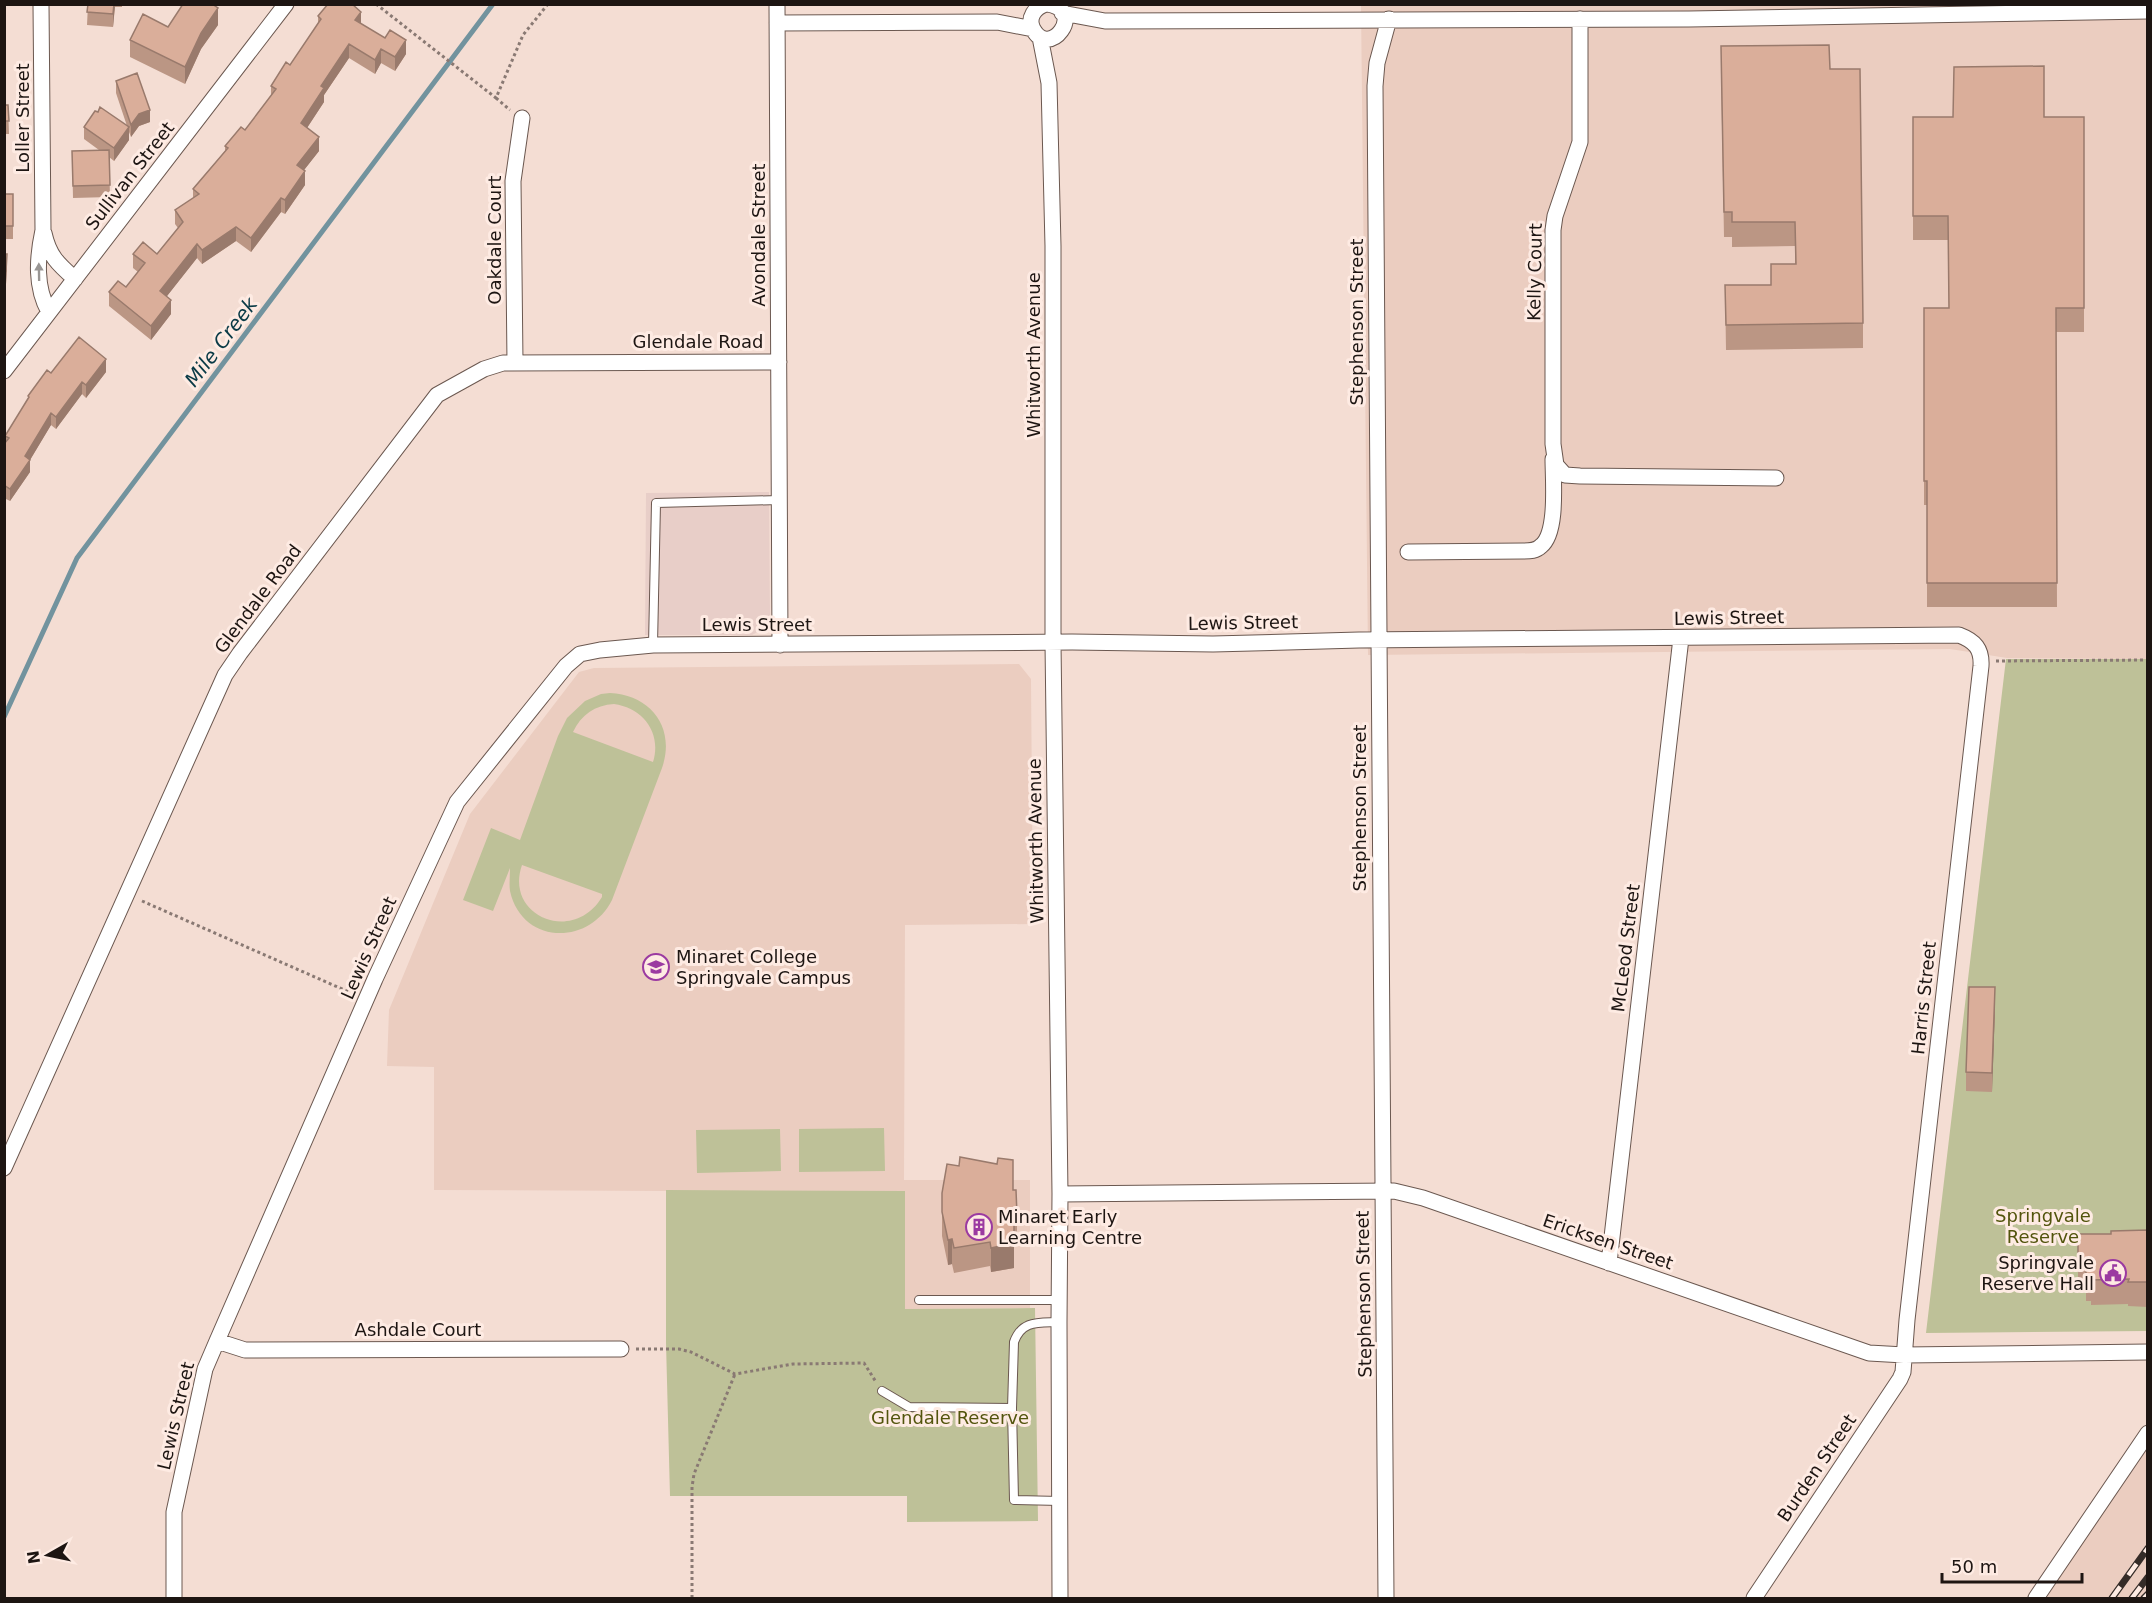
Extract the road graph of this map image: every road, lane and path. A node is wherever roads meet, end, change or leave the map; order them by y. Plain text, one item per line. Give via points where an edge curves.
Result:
1 (41, 4) edge
2 (286, 4) edge
3 (376, 4) edge
4 (548, 4) edge
5 (777, 4) edge
6 (1408, 4) edge
7 (1048, 7) edge
8 (2133, 8) edge
9 (1672, 12) edge
10 (1689, 12) edge
11 (1389, 19) junction
12 (1580, 19) junction
13 (1404, 20) junction
14 (1105, 21) junction
15 (997, 22) junction
16 (777, 23) junction
17 (1036, 33) junction
18 (1060, 33) junction
19 (1049, 83) junction
20 (522, 118) dead end
21 (43, 230) junction
22 (75, 279) junction
23 (49, 312) junction
24 (515, 362) junction
25 (779, 362) junction
26 (4, 371) edge
27 (1553, 458) junction
28 (1776, 478) dead end
29 (779, 500) junction
30 (1408, 552) dead end
31 (1681, 638) junction
32 (1379, 641) junction
33 (1053, 643) junction
34 (653, 645) junction
35 (780, 645) junction
36 (1978, 647) joint
37 (2148, 660) edge
38 (1991, 661) dead end
39 (141, 901) dead end
40 (349, 992) dead end
41 (4, 1168) edge
42 (1382, 1191) junction
43 (1060, 1194) junction
44 (1610, 1263) junction
45 (919, 1300) dead end
46 (1059, 1300) junction
47 (1059, 1322) junction
48 (217, 1341) junction
49 (621, 1349) joint
50 (2145, 1354) edge
51 (1904, 1355) junction
52 (735, 1374) junction
53 (882, 1391) joint
54 (1012, 1408) junction
55 (2148, 1433) edge
56 (1060, 1501) junction
57 (174, 1599) edge
58 (692, 1599) edge
59 (1060, 1599) edge
60 (1386, 1599) edge
61 (1754, 1599) edge
62 (2036, 1599) edge

1 - 21 street, Loller Street
2 - 22 street, Sullivan Street
3 - 4 path via 496,98 523,35
5 - 16 street, Avondale Street
6 - 13 street
7 - 14 street
7 - 15 street
7 - 17 street via 1030,22
7 - 18 street via 1065,20
8 - 10 street
9 - 10 street
9 - 12 street
11 - 13 street
11 - 14 street
11 - 32 street, Stephenson Street via 1375,86
12 - 13 street
12 - 27 street, Kelly Court via 1580,142 1553,230
14 - 18 street
15 - 16 street
15 - 17 street
16 - 25 street, Avondale Street
17 - 18 street via 1050,39
17 - 19 street, Whitworth Avenue
18 - 19 street, Whitworth Avenue
19 - 33 street, Whitworth Avenue
20 - 24 street, Oakdale Court via 513,181
21 - 22 street, Loller Street via 47,249
23 -> 21 street, Loller Street via 39,285
22 - 23 street, Sullivan Street
23 - 26 street, Sullivan Street
24 - 25 street, Glendale Road
24 - 41 street, Glendale Road via 484,369 437,395 225,675
25 - 29 street, Avondale Street
27 - 28 street via 1560,471 1573,476
27 - 30 street, Kelly Court via 1552,523 1542,546 1534,551
29 - 34 lane via 656,503
29 - 35 street, Avondale Street
31 - 32 street, Lewis Street
31 - 36 street, Lewis Street via 1951,635 1966,638
31 - 44 street, McLeod Street
32 - 33 street, Lewis Street
32 - 42 street, Stephenson Street
33 - 35 street, Lewis Street
33 - 43 street, Whitworth Avenue
34 - 35 street, Lewis Street
34 - 48 street, Lewis Street via 580,654 566,666 457,802
36 - 51 street, Harris Street via 1981,666
37 - 38 path
39 - 40 path
42 - 43 street, Ericksen Street
42 - 44 street, Ericksen Street via 1423,1198
42 - 60 street, Stephenson Street
43 - 46 street, Whitworth Avenue
44 - 51 street, Ericksen Street via 1869,1353
45 - 46 lane
46 - 47 street, Whitworth Avenue
47 - 54 lane via 1032,1324 1017,1332
47 - 56 street, Whitworth Avenue
48 - 49 street, Ashdale Court via 245,1350
48 - 57 street, Lewis Street via 204,1370 174,1512
49 - 52 path via 679,1349
50 - 51 street, Ericksen Street
51 - 61 street, Burden Street via 1900,1379
52 - 53 path via 793,1364 864,1363
52 - 58 path via 694,1474
53 - 54 lane via 909,1407
54 - 56 lane via 1014,1500
55 - 62 street
56 - 59 street, Whitworth Avenue

